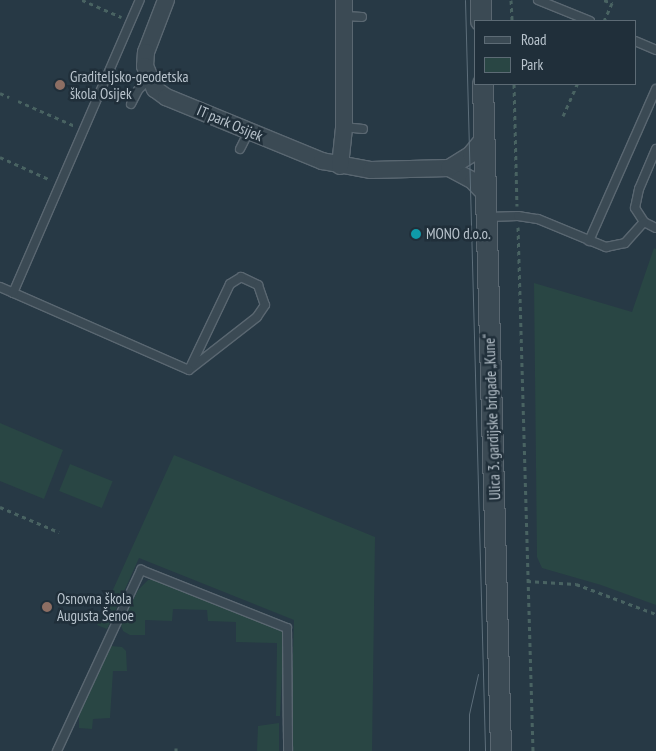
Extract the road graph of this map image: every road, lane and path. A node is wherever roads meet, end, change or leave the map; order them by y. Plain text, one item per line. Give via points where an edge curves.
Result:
1 (82, 0) edge
2 (140, 0) edge
3 (166, 0) edge
4 (481, 0) edge
5 (511, 0) edge
6 (538, 0) edge
7 (604, 0) edge
8 (344, 8) edge
9 (362, 16) dead end
10 (481, 20) edge
11 (512, 20) edge
12 (588, 20) edge
13 (604, 20) edge
14 (131, 21) junction
15 (636, 41) edge
16 (656, 50) edge
17 (149, 79) junction
18 (482, 85) edge
19 (514, 85) edge
20 (577, 85) edge
21 (656, 89) edge
22 (0, 94) edge
23 (9, 97) dead end
24 (18, 101) dead end
25 (131, 104) dead end
26 (563, 116) dead end
27 (344, 127) junction
28 (362, 129) dead end
29 (84, 131) junction
30 (248, 131) junction
31 (484, 138) junction
32 (240, 149) dead end
33 (656, 149) edge
34 (0, 157) edge
35 (340, 166) junction
36 (449, 168) junction
37 (61, 185) junction
38 (485, 194) junction
39 (518, 216) junction
40 (486, 217) junction
41 (644, 222) junction
42 (656, 228) edge
43 (589, 241) junction
44 (0, 287) edge
45 (13, 293) junction
46 (189, 370) junction
47 (0, 507) edge
48 (60, 532) dead end
49 (527, 581) junction
50 (656, 614) edge
51 (58, 751) edge
52 (288, 751) edge
53 (501, 751) edge
54 (533, 751) edge

1 - 14 path
2 - 14 lane
3 - 17 street via 146,52
4 - 10 street
5 - 11 path
6 - 12 lane
7 - 13 path via 612,3
8 - 9 lane
8 - 27 street
14 - 29 lane
15 - 16 lane
17 - 25 lane
17 - 30 street, IT park Osijek via 166,96
18 - 31 street, Ulica 3. gardijske brigade „Kune“
19 - 39 path
20 - 26 path
21 - 43 lane
22 - 23 path
24 - 29 path
27 - 28 lane
27 - 35 street
29 - 37 lane
30 - 32 lane
30 - 35 street, IT park Osijek
31 - 36 street via 471,154
31 - 38 street, Ulica 3. gardijske brigade „Kune“
33 - 41 lane via 635,200 635,208
34 - 37 path
35 - 36 street, IT park Osijek via 370,170
36 - 38 street, IT park Osijek via 473,181
37 - 45 lane
38 - 40 street, Ulica 3. gardijske brigade „Kune“
39 - 40 lane
39 - 43 lane via 538,219
39 - 49 path
40 - 53 street, Ulica 3. gardijske brigade „Kune“
41 - 42 lane
41 - 43 lane via 617,247
44 - 45 lane
45 - 46 lane
46 - 46 lane via 230,284 241,277 258,285 265,304 258,317
47 - 48 path
49 - 50 path via 576,584
49 - 54 path
51 - 52 lane via 141,570 287,628

